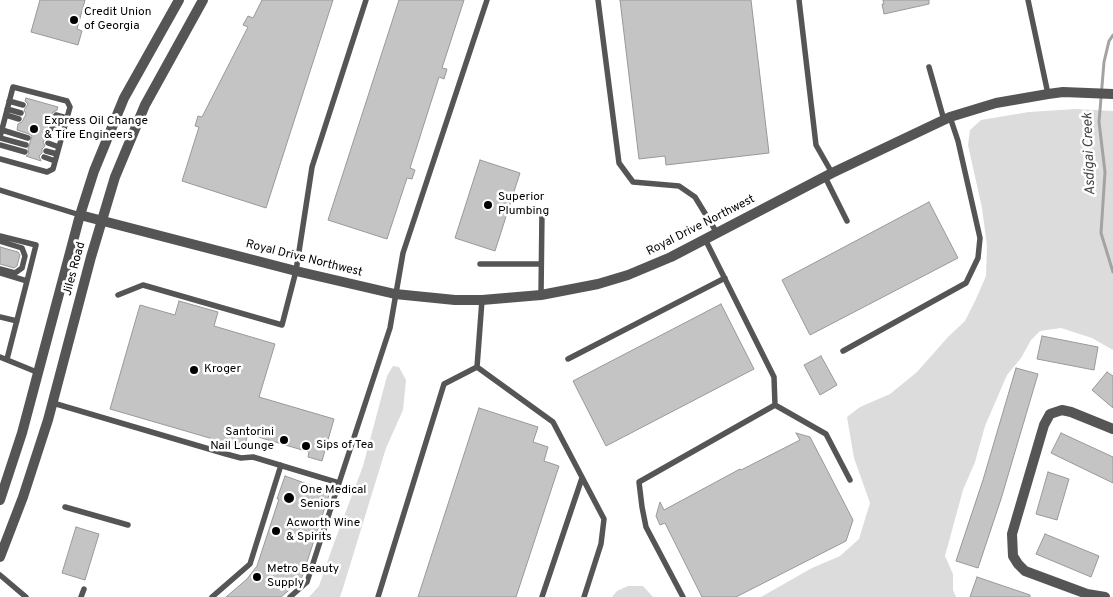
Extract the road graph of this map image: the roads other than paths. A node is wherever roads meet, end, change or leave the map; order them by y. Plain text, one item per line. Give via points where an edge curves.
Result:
1 (178, 0) edge
2 (203, 0) edge
3 (366, 0) edge
4 (487, 0) edge
5 (598, 0) edge
6 (800, 0) edge
7 (1028, 0) edge
8 (929, 66) dead end
9 (1048, 94) junction
10 (1113, 94) edge
11 (9, 102) junction
12 (23, 106) dead end
13 (8, 109) junction
14 (22, 113) dead end
15 (56, 114) dead end
16 (6, 116) junction
17 (67, 118) junction
18 (947, 118) junction
19 (19, 119) dead end
20 (54, 122) dead end
21 (65, 125) junction
22 (52, 128) dead end
23 (63, 132) junction
24 (1, 135) edge
25 (28, 138) dead end
26 (48, 143) dead end
27 (0, 145) edge
28 (59, 147) junction
29 (57, 154) junction
30 (0, 159) edge
31 (56, 161) junction
32 (828, 175) junction
33 (0, 190) edge
34 (542, 212) dead end
35 (80, 215) junction
36 (102, 221) junction
37 (846, 221) dead end
38 (717, 233) junction
39 (0, 236) edge
40 (705, 239) junction
41 (0, 241) edge
42 (480, 264) dead end
43 (542, 264) junction
44 (0, 269) edge
45 (296, 271) junction
46 (0, 274) edge
47 (725, 278) junction
48 (27, 281) junction
49 (395, 294) junction
50 (118, 295) dead end
51 (542, 295) junction
52 (482, 300) junction
53 (0, 317) edge
54 (16, 321) junction
55 (843, 351) dead end
56 (0, 357) edge
57 (8, 359) junction
58 (568, 359) dead end
59 (477, 367) junction
60 (38, 373) junction
61 (53, 403) junction
62 (775, 405) junction
63 (1113, 429) edge
64 (281, 464) junction
65 (582, 478) junction
66 (850, 480) dead end
67 (339, 483) junction
68 (0, 500) edge
69 (65, 507) dead end
70 (128, 524) dead end
71 (0, 557) edge
72 (0, 574) edge
73 (84, 589) dead end
74 (26, 597) edge
75 (82, 597) edge
76 (212, 597) edge
77 (290, 597) edge
78 (378, 597) edge
79 (542, 597) edge
80 (584, 597) edge
81 (683, 597) edge
82 (1105, 597) edge

1 - 35 street, Jiles Road via 124,98
2 - 36 street, Jiles Road via 138,120 115,177
3 - 45 lane via 312,167
4 - 49 lane via 403,253
5 - 38 lane via 619,163 633,182 678,186 695,197
6 - 32 lane via 816,145
7 - 9 lane
8 - 18 lane
9 - 10 street, Royal Drive Northwest
9 - 18 street, Royal Drive Northwest via 996,103
11 - 12 lane
11 - 13 lane
11 - 17 lane via 13,87 67,101 70,107
13 - 14 lane
13 - 16 lane
15 - 17 lane
16 - 19 lane
16 - 24 lane
17 - 21 lane
18 - 32 street, Royal Drive Northwest
18 - 55 lane via 958,141 980,238 978,258 966,284
20 - 21 lane
21 - 23 lane
22 - 23 lane
23 - 28 lane
24 - 25 lane
24 - 27 lane via 25,149
26 - 28 lane
28 - 29 lane
29 - 31 lane
29 - 31 lane via 45,154
30 - 31 lane via 47,172 53,169
32 - 37 lane
32 - 38 street, Royal Drive Northwest
33 - 35 lane
34 - 43 lane
35 - 36 street, Royal Drive Northwest
35 - 60 street, Jiles Road
36 - 45 street, Royal Drive Northwest
36 - 61 street, Jiles Road
38 - 40 street, Royal Drive Northwest
39 - 48 lane via 36,246
40 - 47 lane
40 - 51 street, Royal Drive Northwest via 671,258 628,275
41 - 44 lane via 22,248 25,256 22,268 15,273
42 - 43 lane
43 - 51 lane
45 - 49 street, Royal Drive Northwest
45 - 50 lane via 282,325 143,285
46 - 48 lane
47 - 58 lane
47 - 62 lane via 774,377
48 - 54 lane
49 - 52 street, Royal Drive Northwest
49 - 67 lane via 390,328
51 - 52 street, Royal Drive Northwest
52 - 59 lane
53 - 54 lane
54 - 57 lane
56 - 57 lane
57 - 60 lane
59 - 65 lane via 553,422
59 - 78 lane via 444,384
60 - 68 street, Jiles Road
61 - 64 lane via 226,454
61 - 71 street, Jiles Road
62 - 66 lane via 826,434
62 - 81 lane via 639,482 646,526
63 - 82 street via 1071,412 1062,410 1050,414 1044,424 1012,534 1013,556 1024,571 1087,594
64 - 67 lane
64 - 76 lane via 250,564
65 - 79 lane
65 - 80 lane via 604,519 601,544
67 - 77 lane via 307,582
69 - 70 lane
72 - 74 lane
73 - 75 lane

